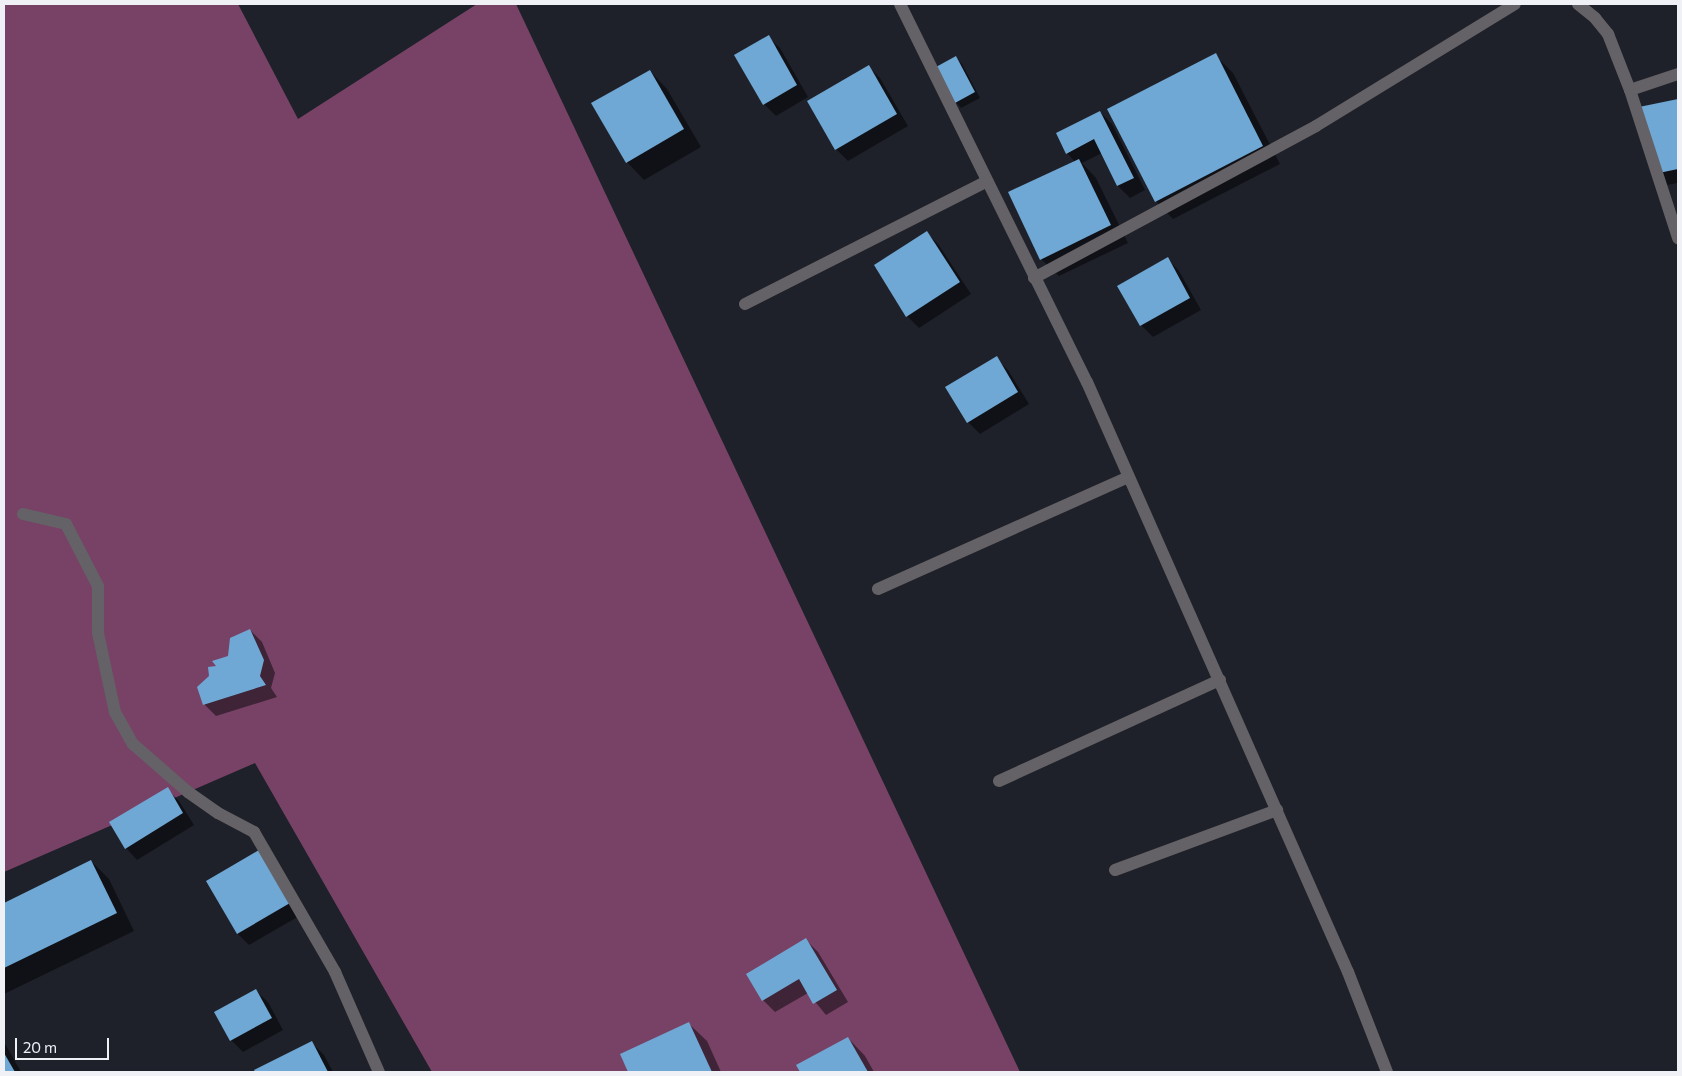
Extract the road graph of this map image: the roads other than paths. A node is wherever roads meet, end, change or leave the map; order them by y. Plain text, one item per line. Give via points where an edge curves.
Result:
1 (900, 4) edge
2 (1515, 4) edge
3 (1578, 4) edge
4 (1678, 74) edge
5 (1630, 90) junction
6 (987, 181) junction
7 (1678, 238) edge
8 (1034, 278) junction
9 (745, 304) dead end
10 (1128, 477) junction
11 (23, 514) dead end
12 (878, 589) dead end
13 (1220, 680) junction
14 (999, 781) dead end
15 (1276, 810) junction
16 (1115, 870) dead end
17 (379, 1072) edge
18 (1387, 1072) edge

1 - 6 street
2 - 8 street via 1316,126
3 - 5 street via 1608,34
4 - 5 street
5 - 7 street
6 - 8 street
6 - 9 street
8 - 10 street via 1087,382
10 - 12 street
10 - 13 street
11 - 17 street via 66,524 98,586 98,633 116,712 133,744 188,792 254,832 335,972
13 - 14 street
13 - 15 street
15 - 16 street
15 - 18 street via 1348,972

